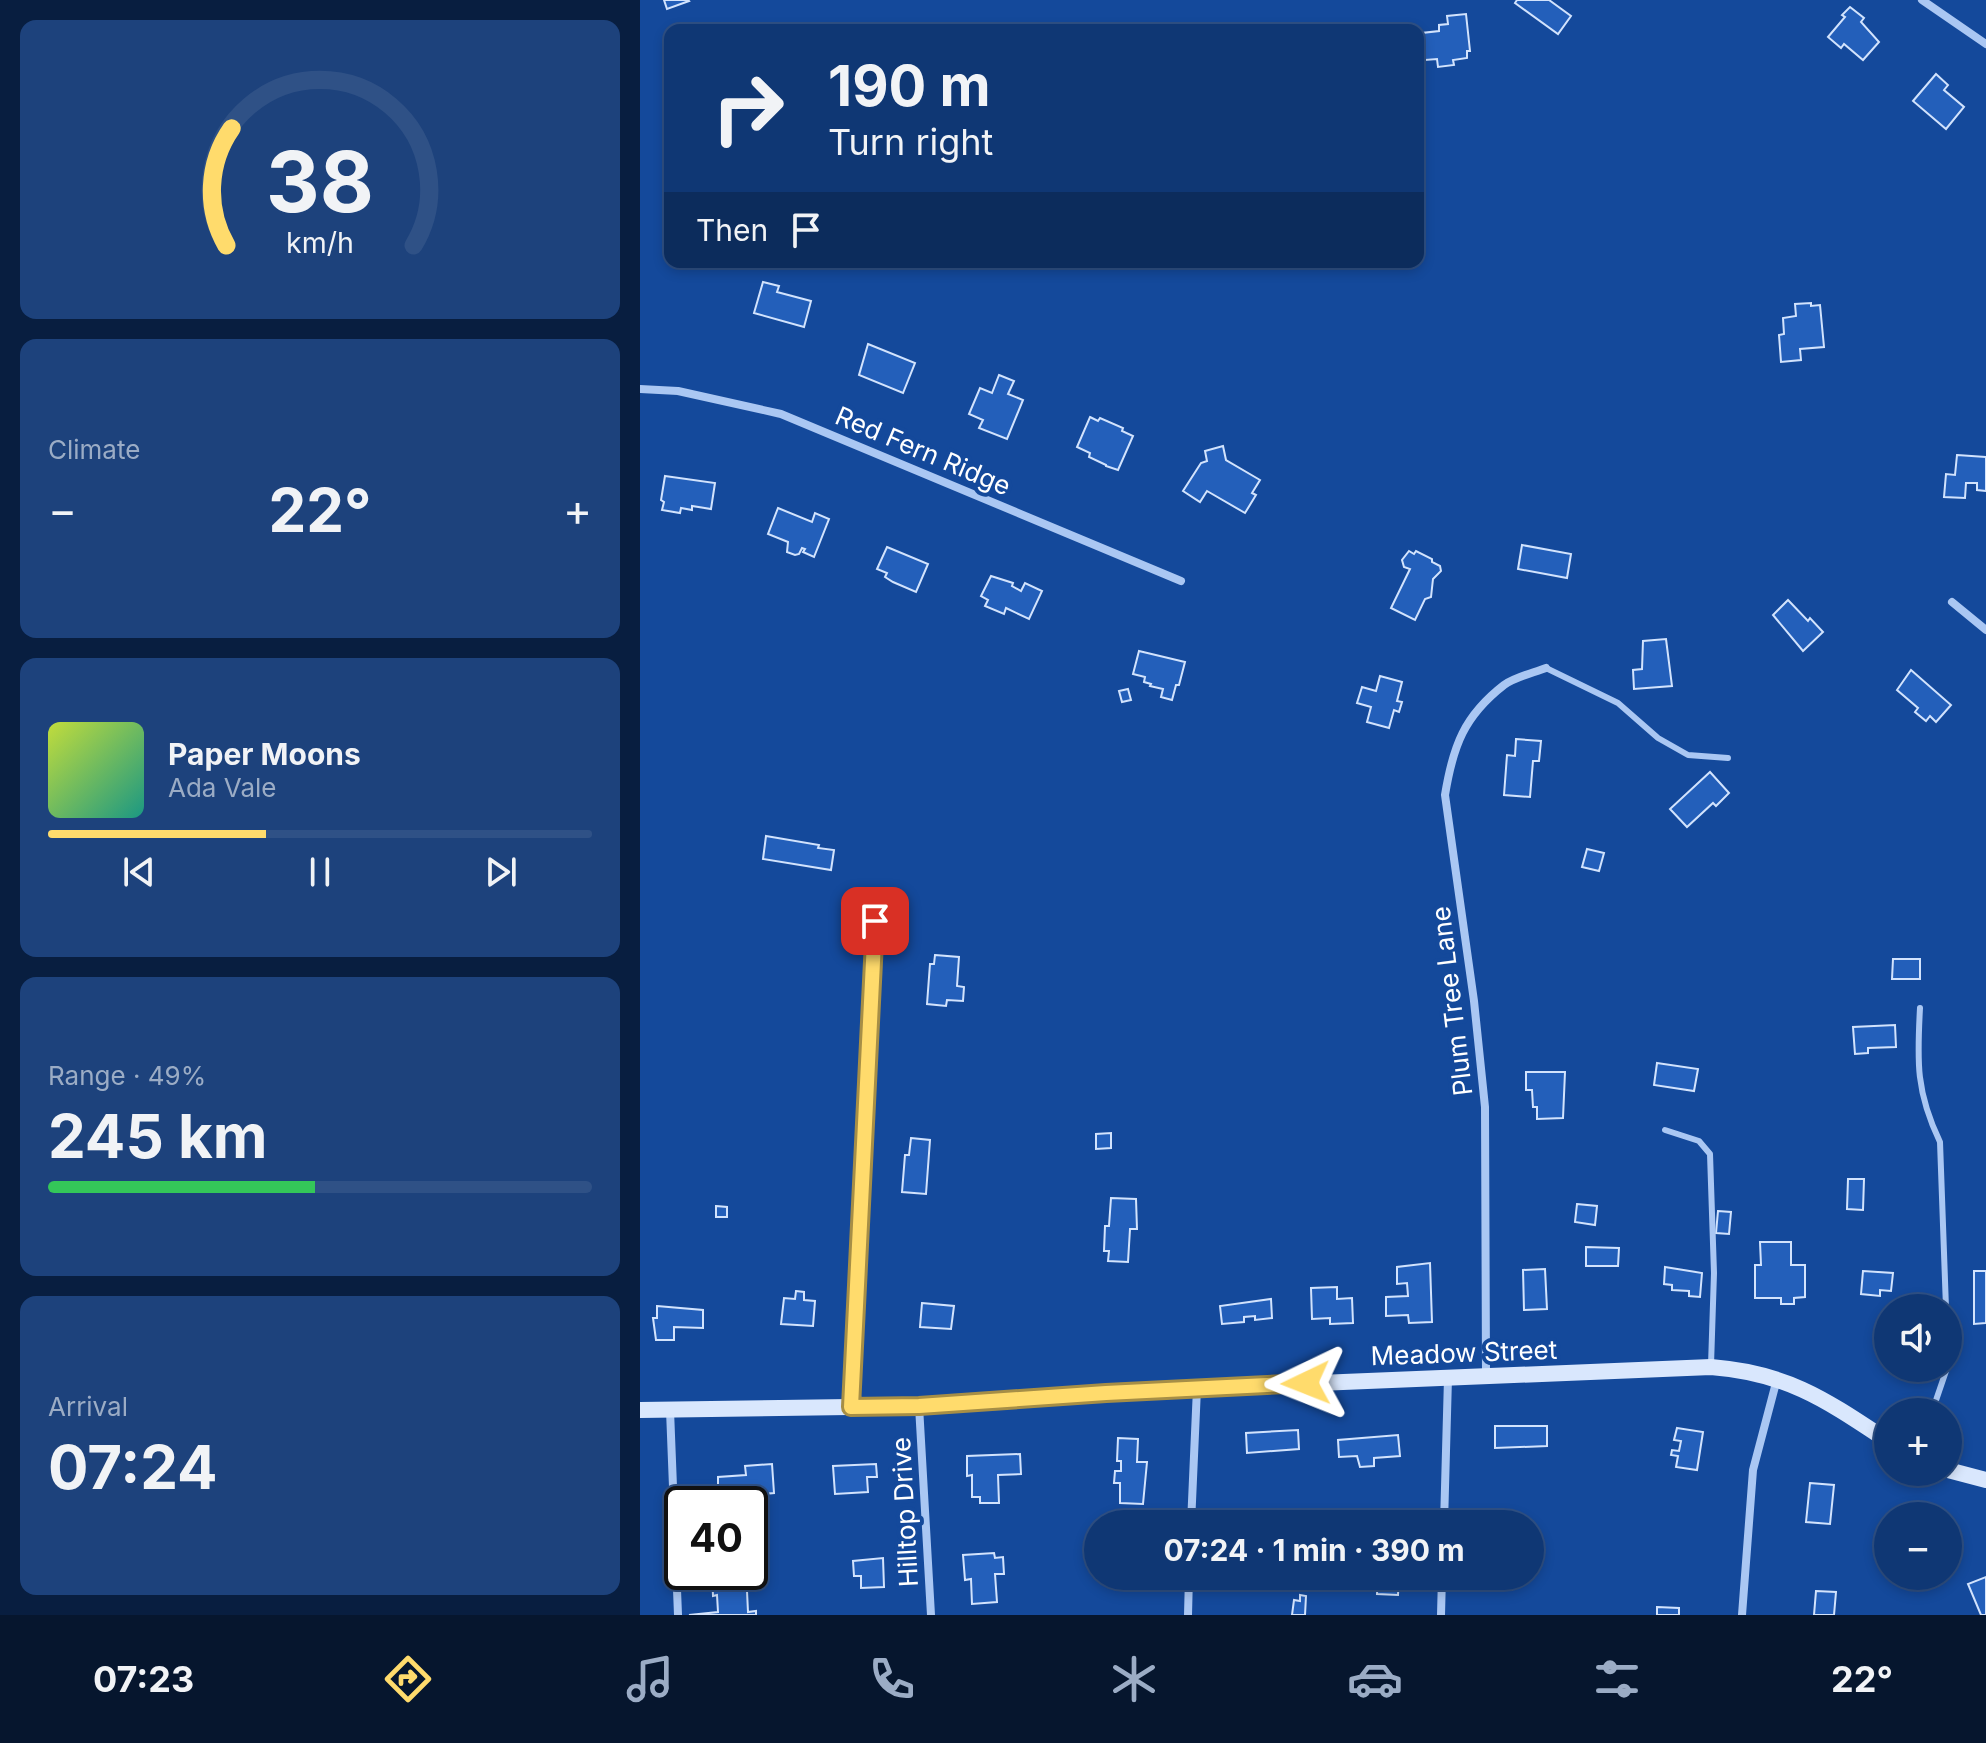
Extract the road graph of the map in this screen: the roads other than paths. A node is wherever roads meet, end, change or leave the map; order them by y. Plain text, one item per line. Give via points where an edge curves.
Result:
1 (1922, 0) edge
2 (1986, 44) edge
3 (640, 389) edge
4 (1181, 581) dead end
5 (1952, 602) dead end
6 (1986, 630) edge
7 (1546, 668) joint
8 (1728, 758) dead end
9 (875, 921) dead end
10 (1920, 1008) dead end
11 (1665, 1130) dead end
12 (1945, 1294) edge
13 (1711, 1367) junction
14 (1486, 1376) junction
15 (1448, 1378) junction
16 (1777, 1378) junction
17 (1197, 1388) junction
18 (919, 1406) junction
19 (851, 1407) junction
20 (640, 1410) edge
21 (670, 1410) junction
22 (1874, 1432) edge
23 (1962, 1474) edge
24 (1986, 1480) edge
25 (1192, 1510) edge
26 (1444, 1510) edge
27 (1189, 1590) edge
28 (1442, 1590) edge
29 (678, 1615) edge
30 (931, 1615) edge
31 (1188, 1615) edge
32 (1441, 1615) edge
33 (1742, 1615) edge

1 - 2 street
3 - 4 street, Red Fern Ridge via 678,391 781,414
5 - 6 street
7 - 8 lane via 1618,703 1658,738 1688,755
7 - 14 street, Plum Tree Lane via 1506,684 1476,713 1460,734 1445,795 1485,1107
9 - 19 lane
10 - 12 lane via 1917,1071 1940,1142
11 - 13 lane via 1699,1141 1710,1154
13 - 14 street, Meadow Street
13 - 16 street, Meadow Street
14 - 15 street, Meadow Street
15 - 17 street, Meadow Street
15 - 26 street
16 - 22 street, Meadow Street via 1820,1397
16 - 33 street via 1753,1470
17 - 18 street, Meadow Street
17 - 25 street
18 - 19 street, Meadow Street
18 - 30 street, Hilltop Drive
19 - 21 street, Meadow Street
20 - 21 street, Meadow Street
21 - 29 street
23 - 24 street
27 - 31 street
28 - 32 street

